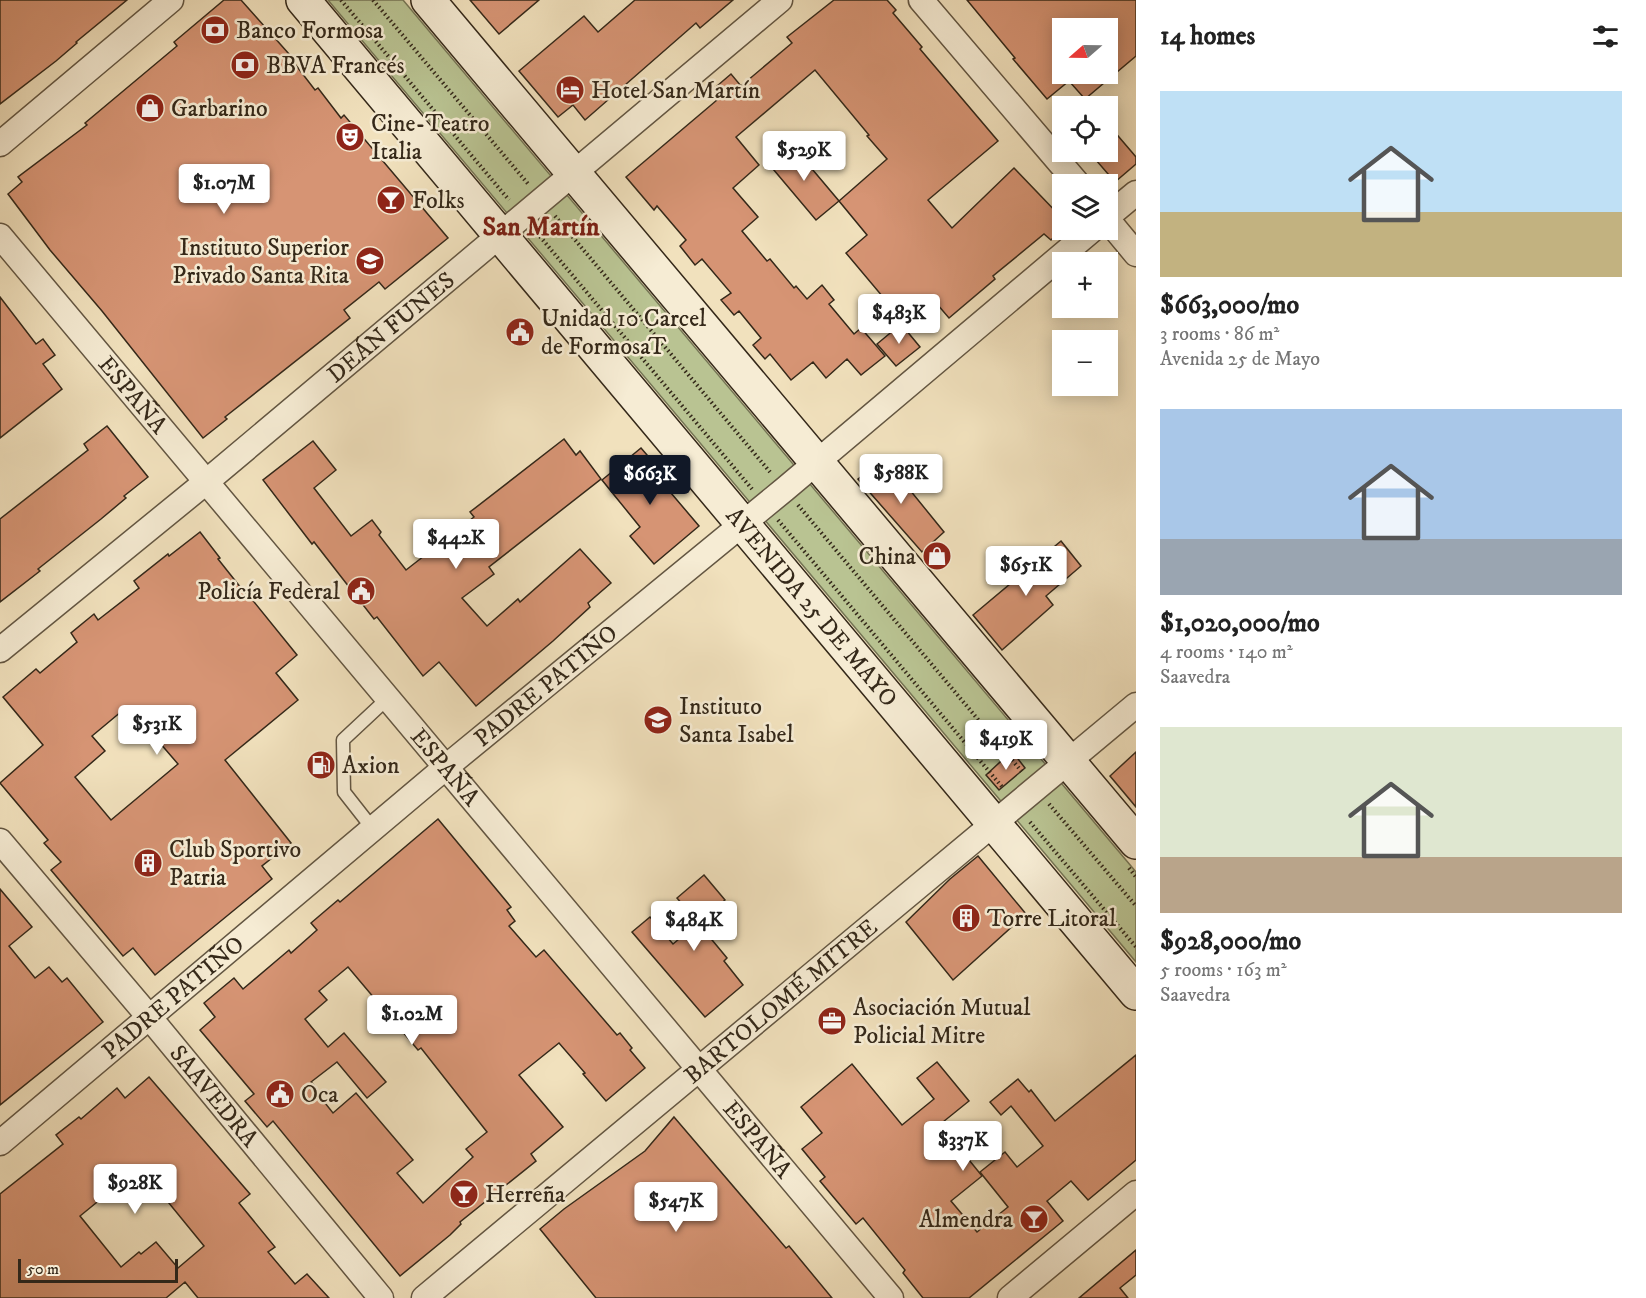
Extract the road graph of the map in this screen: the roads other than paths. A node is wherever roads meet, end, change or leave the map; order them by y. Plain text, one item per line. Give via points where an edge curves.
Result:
1 (171, 0) edge
2 (303, 0) edge
3 (428, 0) edge
4 (780, 0) edge
5 (921, 0) edge
6 (0, 144) edge
7 (573, 172) junction
8 (1069, 174) edge
9 (1136, 193) edge
10 (1118, 209) edge
11 (511, 225) junction
12 (1118, 232) edge
13 (0, 236) edge
14 (1080, 240) edge
15 (1136, 254) edge
16 (817, 462) junction
17 (206, 482) junction
18 (754, 515) junction
19 (0, 650) edge
20 (388, 698) junction
21 (1136, 705) edge
22 (1068, 761) junction
23 (446, 767) junction
24 (1005, 814) junction
25 (373, 829) junction
26 (0, 841) edge
27 (1136, 842) edge
28 (1136, 993) edge
29 (150, 1018) junction
30 (699, 1069) junction
31 (0, 1143) edge
32 (1136, 1193) edge
33 (381, 1298) edge
34 (424, 1298) edge
35 (891, 1298) edge
36 (1010, 1298) edge

1 - 6 street
2 - 11 main road, AVENIDA 25 DE MAYO
3 - 7 main road
4 - 7 street, DEÁN FUNES
5 - 8 street
7 - 11 street, DEÁN FUNES
7 - 16 main road
9 - 10 street
11 - 17 street, DEÁN FUNES
11 - 18 main road, AVENIDA 25 DE MAYO
12 - 15 street
13 - 17 street, ESPAÑA
14 - 16 street, PADRE PATIÑO
16 - 18 street, PADRE PATIÑO
16 - 22 main road
17 - 19 street, DEÁN FUNES
17 - 20 street, ESPAÑA
18 - 23 street, PADRE PATIÑO
18 - 24 main road, AVENIDA 25 DE MAYO
20 - 23 street, ESPAÑA
20 - 25 lane via 343,740 344,792
21 - 22 street, BARTOLOMÉ MITRE
22 - 24 street, BARTOLOMÉ MITRE
22 - 27 main road
23 - 25 street, PADRE PATIÑO
23 - 30 street, ESPAÑA
24 - 28 main road, AVENIDA 25 DE MAYO
24 - 30 street, BARTOLOMÉ MITRE
25 - 29 street, PADRE PATIÑO
26 - 29 street, SAAVEDRA
29 - 31 street, PADRE PATIÑO
29 - 33 street, SAAVEDRA
30 - 34 street, BARTOLOMÉ MITRE
30 - 35 street, ESPAÑA
32 - 36 street

